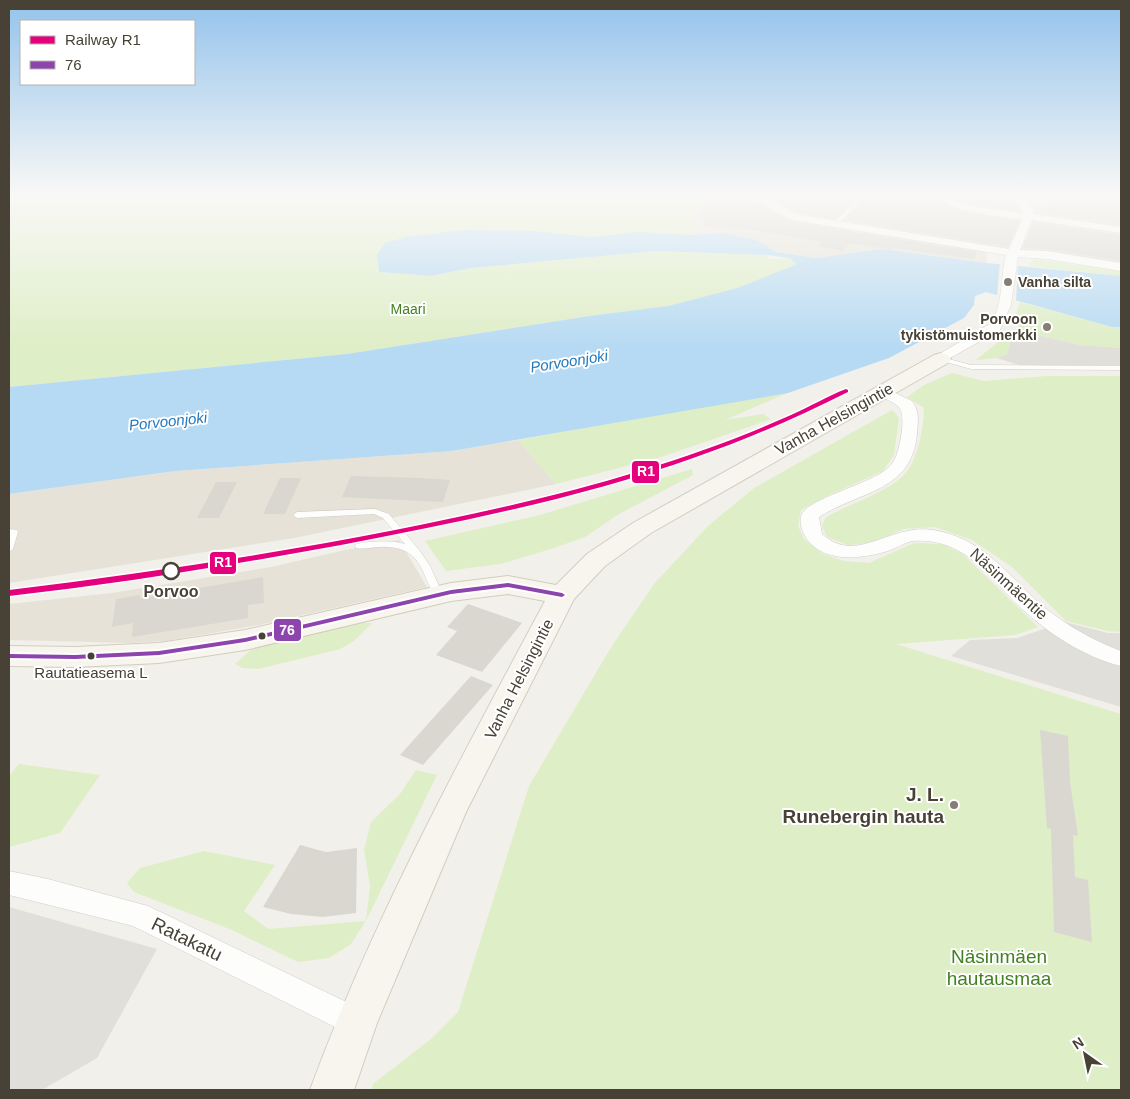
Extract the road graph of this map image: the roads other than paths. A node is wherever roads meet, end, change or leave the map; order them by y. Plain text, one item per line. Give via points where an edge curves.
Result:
1 (948, 246) edge
2 (1016, 246) edge
3 (1011, 258) junction
4 (1121, 267) edge
5 (941, 359) junction
6 (1121, 368) edge
7 (882, 392) junction
8 (297, 515) dead end
9 (9, 532) edge
10 (359, 546) dead end
11 (9, 549) edge
12 (417, 553) junction
13 (438, 595) junction
14 (562, 595) junction
15 (9, 656) edge
16 (1121, 659) edge
17 (9, 883) edge
18 (356, 1022) junction
19 (332, 1090) edge

1 - 3 street
2 - 3 street
3 - 4 street via 1047,255
3 - 5 street via 1003,314 995,327
5 - 6 lane via 971,367
5 - 7 street, Vanha Helsingintie
7 - 14 street, Vanha Helsingintie via 642,528 596,560
7 - 16 street, Näsinmäentie via 907,404 911,413 908,446 898,470 878,483 827,504 810,516 809,527 814,538 827,546 854,553 876,549 909,536 939,536 962,544 1065,633 1095,650
8 - 12 lane via 375,510 386,516
9 - 11 lane via 14,532
10 - 12 lane via 395,544
12 - 13 lane
13 - 14 street via 508,585
13 - 15 street via 245,640 159,653
14 - 18 street, Vanha Helsingintie via 449,812
17 - 18 street, Ratakatu via 138,915
18 - 19 street, Vanha Helsingintie

